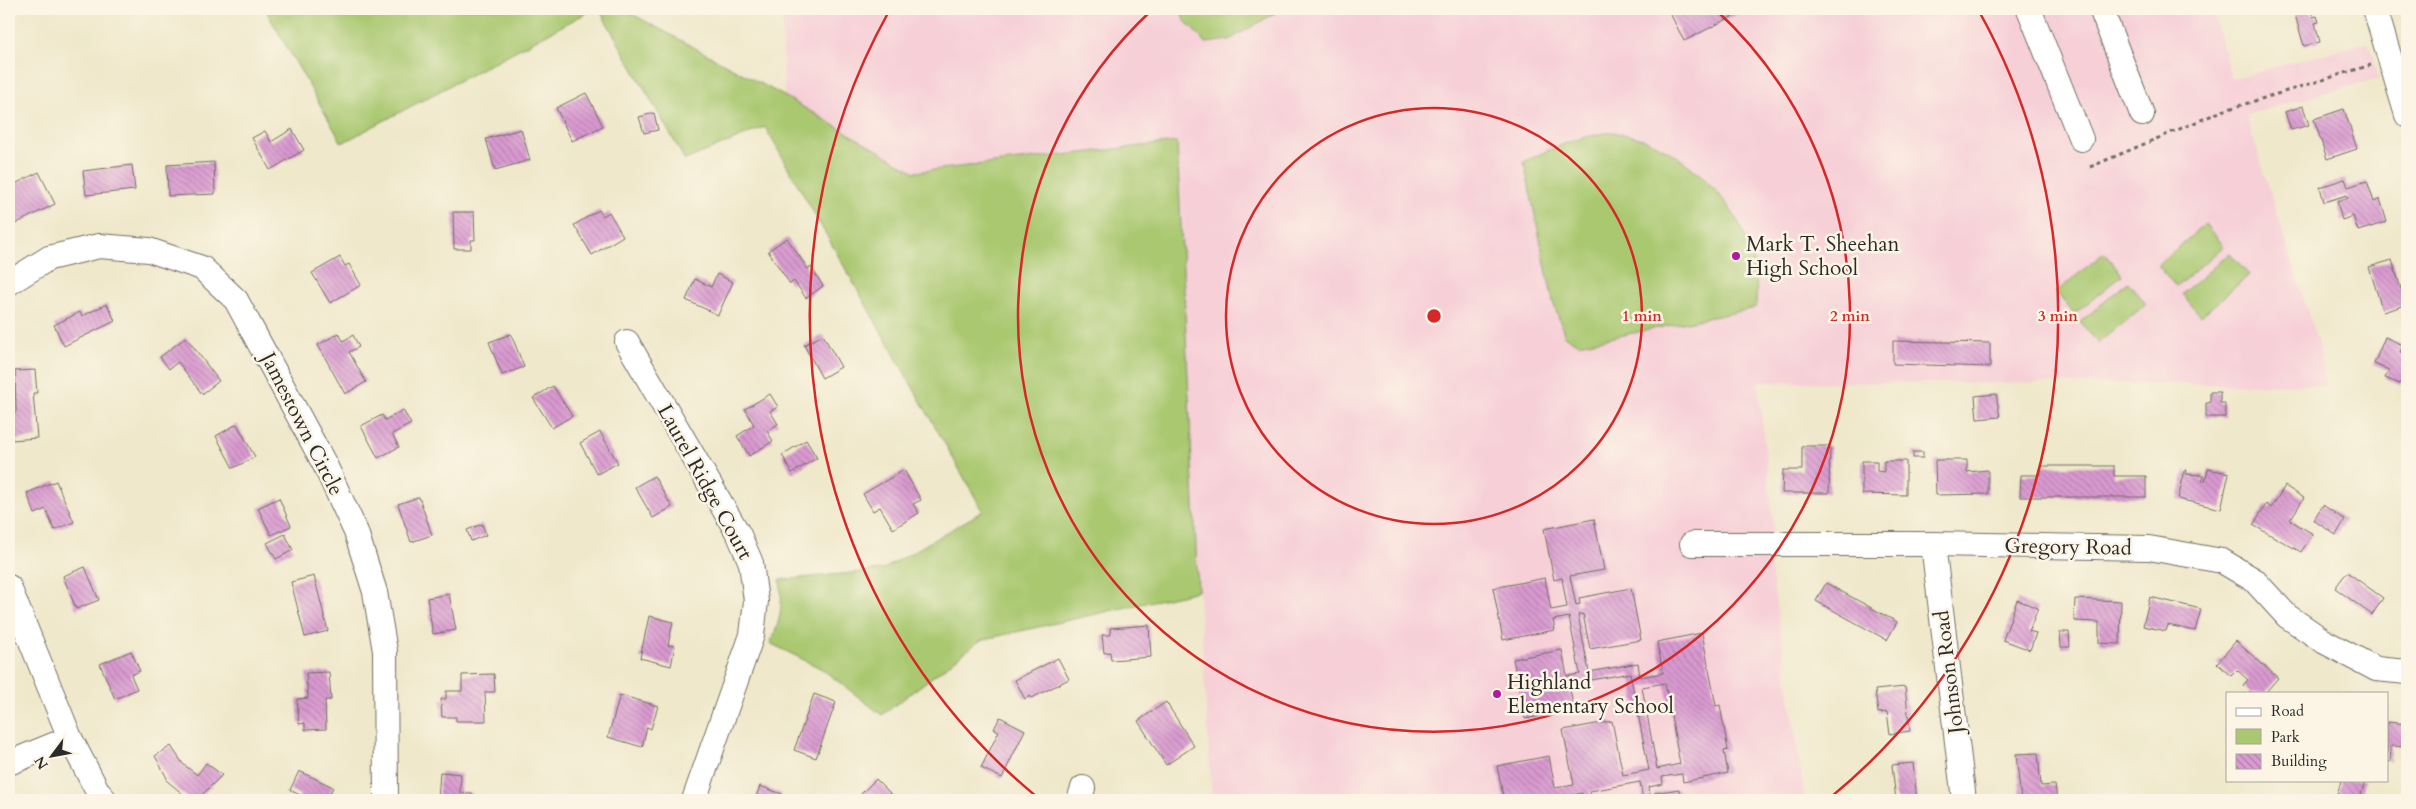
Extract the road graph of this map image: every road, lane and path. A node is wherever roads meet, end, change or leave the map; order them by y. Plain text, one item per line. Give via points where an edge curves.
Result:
1 (2029, 9) edge
2 (2101, 9) edge
3 (2375, 9) edge
4 (2390, 59) junction
5 (2142, 114) dead end
6 (2407, 115) edge
7 (2081, 139) dead end
8 (2090, 167) dead end
9 (9, 283) edge
10 (627, 342) dead end
11 (1692, 544) dead end
12 (1933, 544) junction
13 (9, 587) edge
14 (2407, 672) edge
15 (70, 738) junction
16 (9, 763) edge
17 (105, 800) edge
18 (386, 800) edge
19 (694, 800) edge
20 (1964, 800) edge

1 - 7 street
2 - 5 street
3 - 4 street
4 - 6 street
4 - 8 path via 2222,112
9 - 18 street, Jamestown Circle via 49,258 99,246 150,250 202,268 236,300 325,466 356,532 375,592 384,651
10 - 19 street, Laurel Ridge Court via 740,535 751,563 756,601 752,635
11 - 12 street, Gregory Road
12 - 14 street, Gregory Road via 2149,548 2222,562 2254,580 2287,616 2325,642 2376,669
12 - 20 street, Johnson Road
13 - 15 street
15 - 16 street
15 - 17 street

